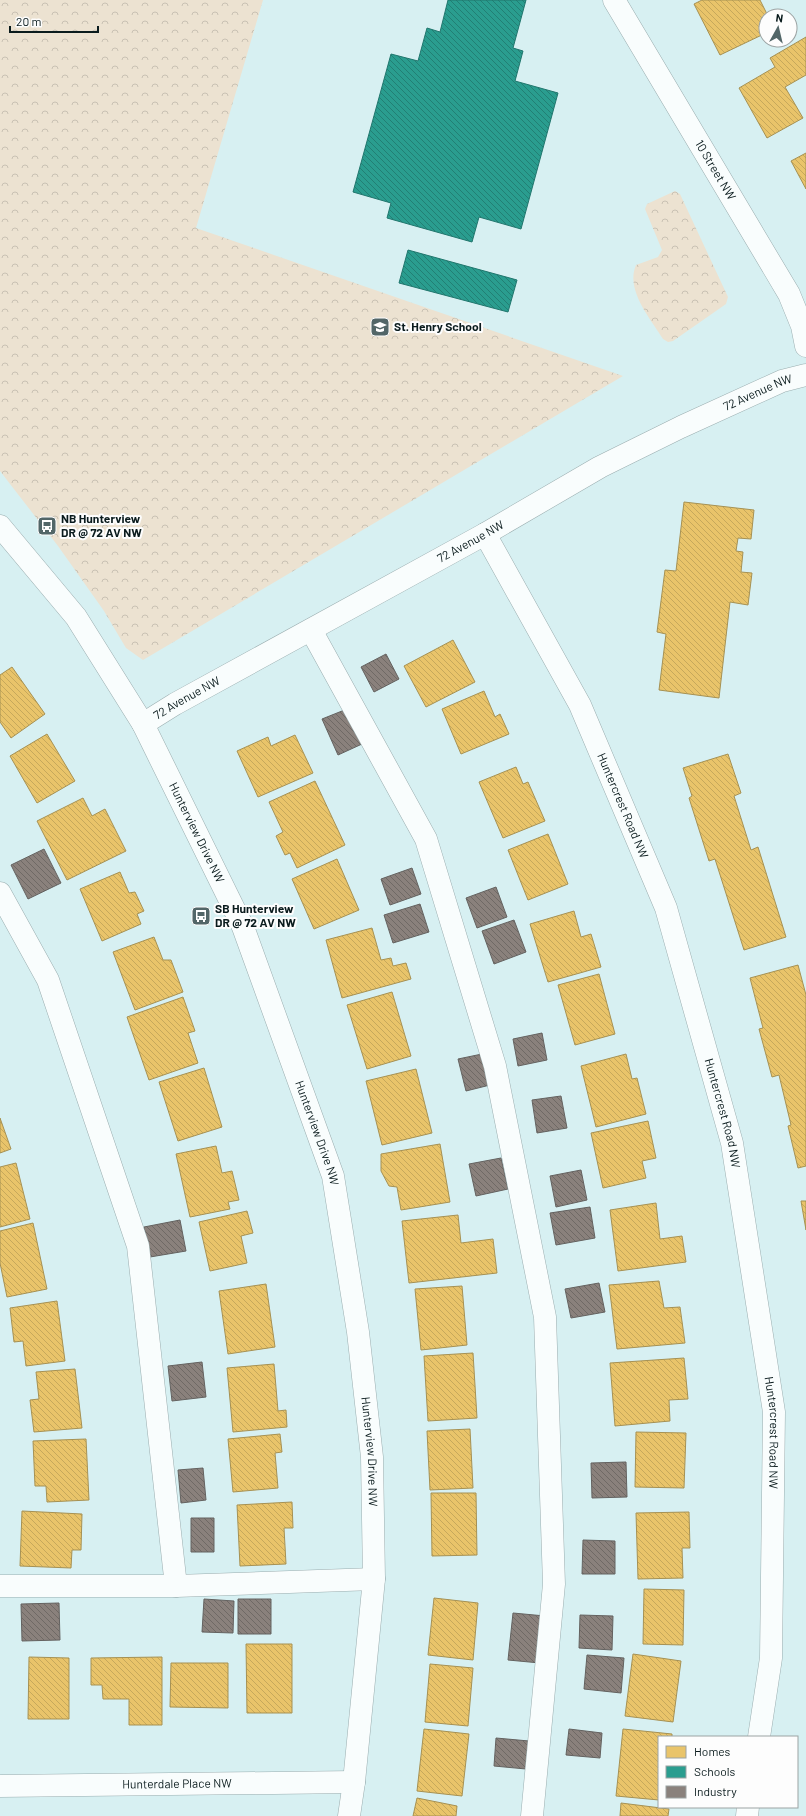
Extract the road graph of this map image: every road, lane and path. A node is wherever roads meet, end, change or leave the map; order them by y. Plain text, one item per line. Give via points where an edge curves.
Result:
1 (614, 0) edge
2 (806, 346) edge
3 (806, 376) edge
4 (0, 526) edge
5 (484, 534) junction
6 (311, 630) junction
7 (143, 724) junction
8 (0, 893) edge
9 (374, 1579) junction
10 (0, 1586) edge
11 (176, 1586) junction
12 (759, 1736) edge
13 (354, 1782) junction
14 (0, 1786) edge
15 (349, 1816) edge
16 (532, 1816) edge

1 - 2 street, 10 Street NW via 789,294 802,326
3 - 5 street, 72 Avenue NW via 782,381 681,427 600,467
4 - 7 street, Hunterview Drive NW via 76,617
5 - 6 street, 72 Avenue NW
5 - 12 street, Huntercrest Road NW via 580,705 666,908 732,1143 774,1412 771,1658
6 - 7 street, 72 Avenue NW
6 - 16 street via 426,839 495,1066 545,1317 554,1584
7 - 9 street, Hunterview Drive NW via 243,927 333,1176 358,1332 372,1457
8 - 11 street via 48,980 138,1246
9 - 11 street
9 - 13 street, Hunterview Drive NW
10 - 11 street
13 - 14 street, Hunterdale Place NW
13 - 15 street, Hunterview Drive NW

